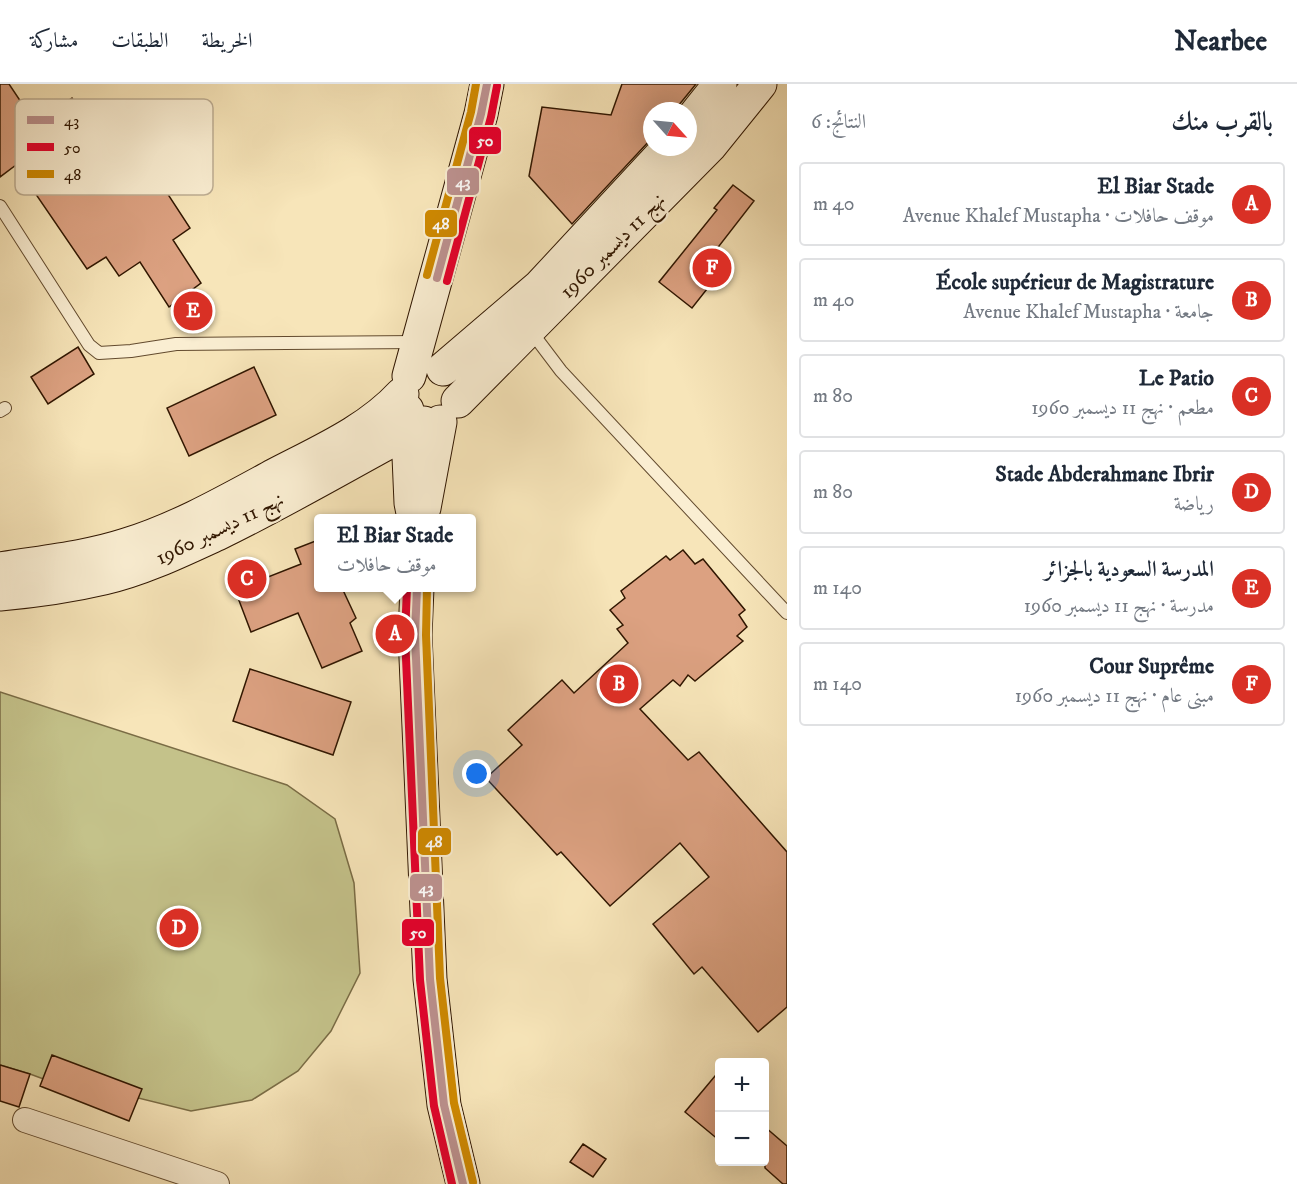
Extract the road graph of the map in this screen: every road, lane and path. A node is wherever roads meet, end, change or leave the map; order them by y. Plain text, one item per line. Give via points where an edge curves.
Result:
1 (487, 84) edge
2 (720, 84) edge
3 (760, 84) edge
4 (697, 113) edge
5 (661, 156) edge
6 (0, 206) edge
7 (437, 278) junction
8 (530, 330) junction
9 (418, 342) junction
10 (426, 400) junction
11 (413, 514) edge
12 (422, 514) edge
13 (0, 569) edge
14 (417, 592) edge
15 (0, 594) edge
16 (787, 613) edge
17 (25, 1120) dead end
18 (217, 1184) edge
19 (463, 1184) edge

1 - 7 main road
2 - 4 main road
3 - 8 main road, نهج 11 ديسمبر 1960 via 710,146
5 - 10 main road, نهج 11 ديسمبر 1960 via 540,286
6 - 9 lane via 89,345 99,353 176,344
7 - 9 main road
7 - 10 main road
8 - 10 main road, نهج 11 ديسمبر 1960
8 - 16 lane via 561,371
9 - 10 main road
10 - 11 main road via 411,503
10 - 12 main road
10 - 13 main road, نهج 11 ديسمبر 1960 via 387,409 353,433 156,535 92,554
10 - 15 main road, نهج 11 ديسمبر 1960 via 244,520 191,546 105,578
14 - 19 main road via 415,635 430,979 444,1105
17 - 18 street

